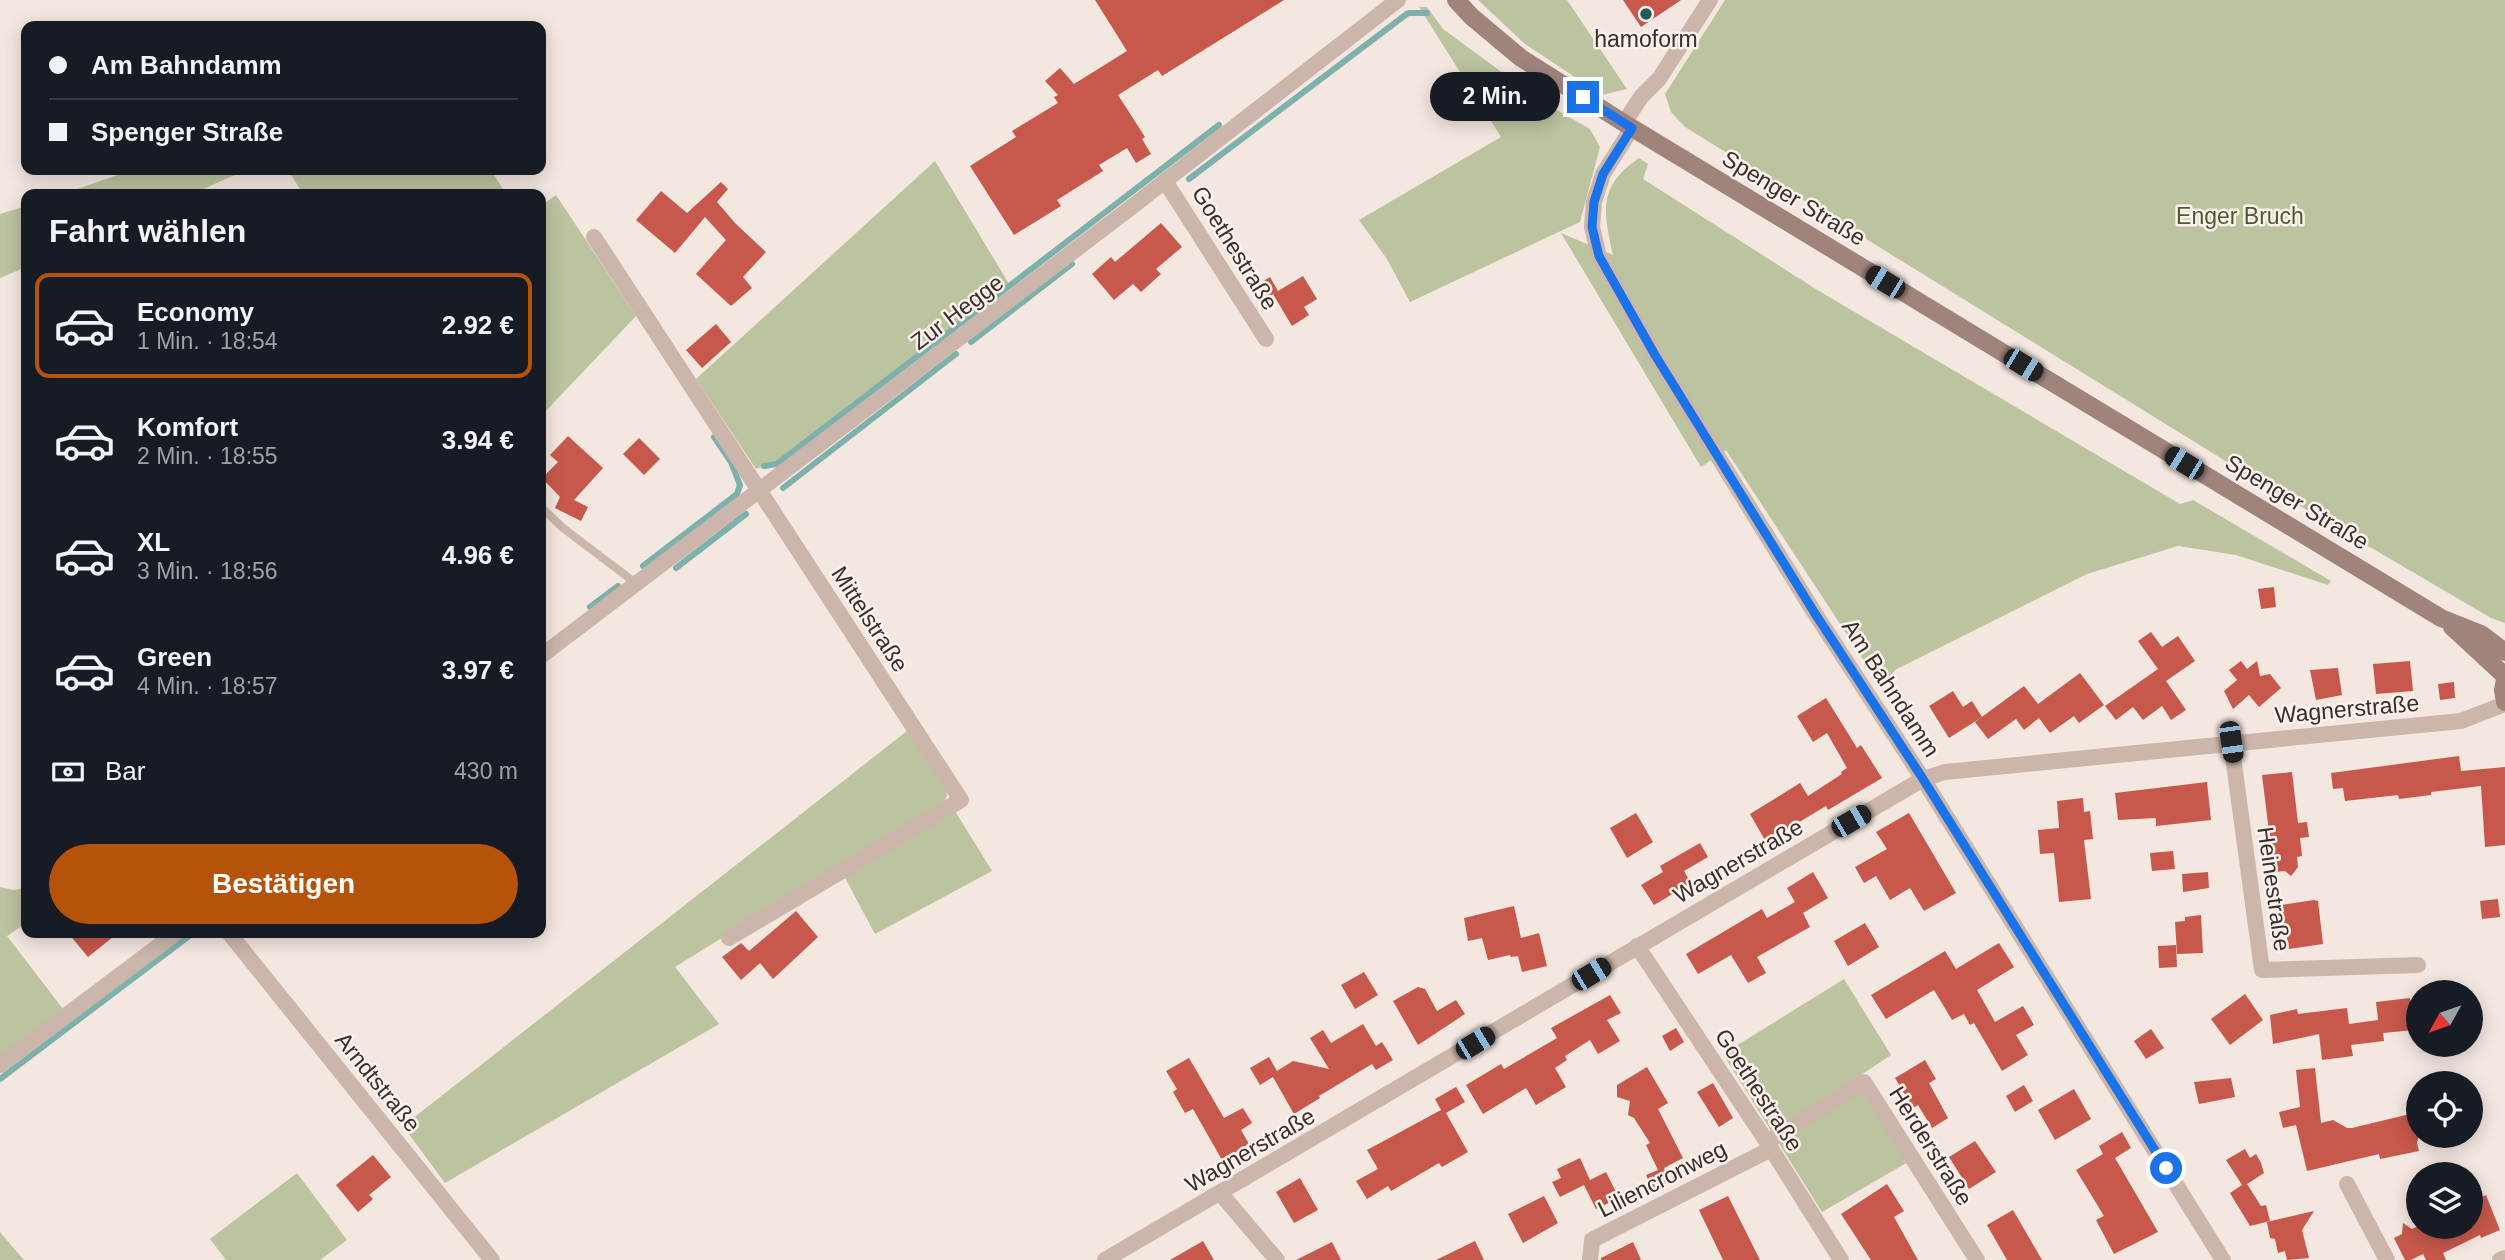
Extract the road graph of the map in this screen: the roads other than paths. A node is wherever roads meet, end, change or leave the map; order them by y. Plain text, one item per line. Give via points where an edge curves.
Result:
1 (1398, 0) edge
2 (1456, 0) edge
3 (1710, 0) edge
4 (1628, 125) junction
5 (1165, 181) junction
6 (594, 237) dead end
7 (1266, 339) dead end
8 (759, 492) junction
9 (546, 512) edge
10 (637, 584) junction
11 (2441, 618) junction
12 (546, 652) edge
13 (2505, 652) edge
14 (2505, 678) edge
15 (2505, 703) edge
16 (2231, 742) junction
17 (1923, 779) junction
18 (729, 937) dead end
19 (169, 938) edge
20 (233, 938) edge
21 (1637, 946) junction
22 (2418, 965) dead end
23 (0, 1065) edge
24 (1769, 1145) junction
25 (2347, 1184) dead end
26 (1221, 1194) junction
27 (492, 1260) edge
28 (1105, 1260) edge
29 (1277, 1260) edge
30 (1590, 1260) edge
31 (1841, 1260) edge
32 (1977, 1260) edge
33 (2223, 1260) edge
34 (2387, 1260) edge

1 - 5 street, Zur Hegge
2 - 4 street, Spenger Straße via 1521,58
3 - 4 street, Am Bahndamm via 1659,79 1641,97
4 - 11 street, Spenger Straße
4 - 17 street, Am Bahndamm via 1594,202 1592,227 1599,256 1655,355
5 - 7 street, Goethestraße
5 - 8 street, Zur Hegge
6 - 8 street, Mittelstraße
8 - 10 street, Zur Hegge
8 - 18 street, Mittelstraße via 961,800
9 - 10 lane
10 - 12 street, Zur Hegge
11 - 13 street, Spenger Straße via 2481,634
11 - 14 street, Spenger Straße
14 - 15 street
15 - 16 street, Wagnerstraße via 2461,721
16 - 17 street, Wagnerstraße via 1945,772
16 - 22 street, Heinestraße via 2262,970
17 - 21 street, Wagnerstraße
17 - 33 street, Am Bahndamm
19 - 23 street
20 - 27 street, Arndtstraße
21 - 24 street, Goethestraße
21 - 26 street, Wagnerstraße
24 - 30 street, Liliencronweg via 1592,1240
24 - 31 street, Goethestraße
24 - 32 street, Herderstraße via 1864,1082
25 - 34 street
26 - 28 street, Wagnerstraße
26 - 29 street

